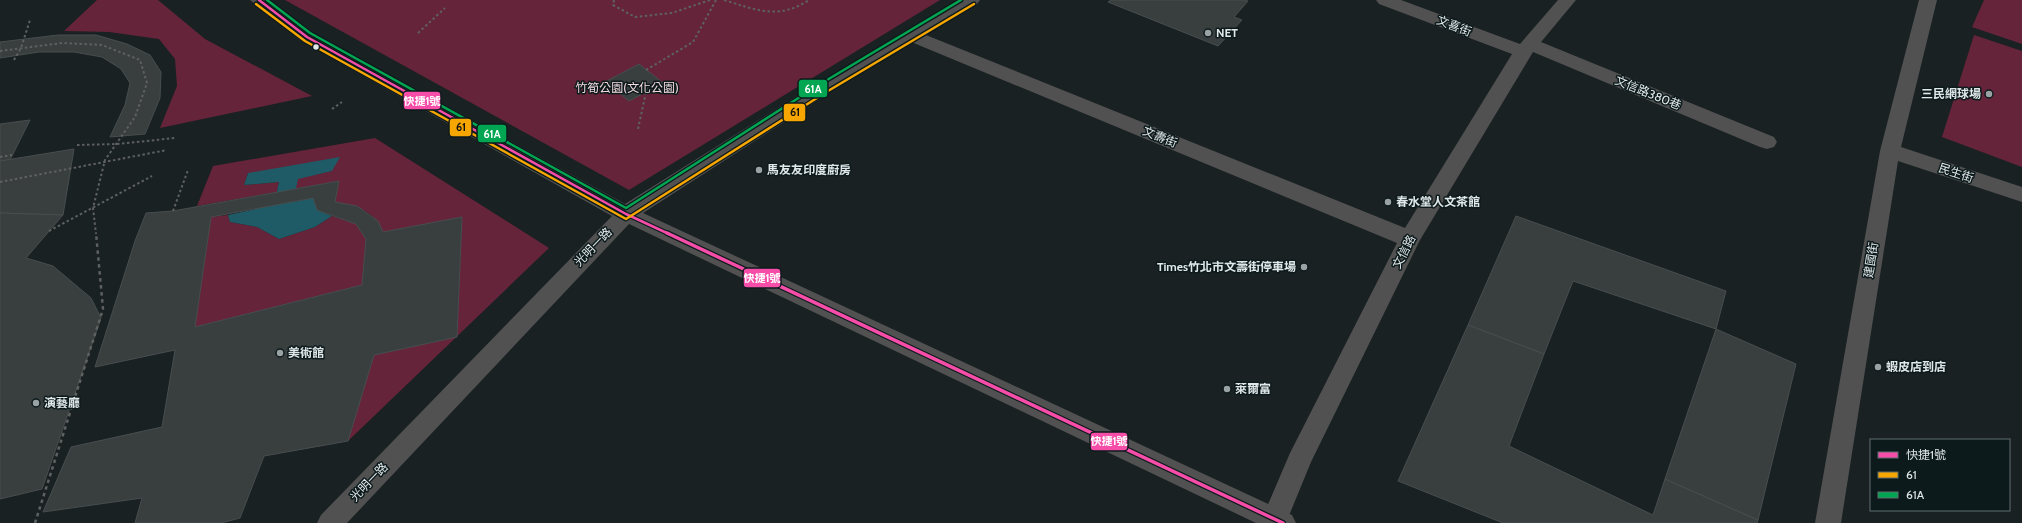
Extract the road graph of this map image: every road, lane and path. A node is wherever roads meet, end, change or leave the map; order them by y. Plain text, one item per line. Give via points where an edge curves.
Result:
1 (259, 0) edge
2 (614, 0) edge
3 (710, 0) edge
4 (716, 0) edge
5 (724, 0) edge
6 (809, 0) edge
7 (971, 0) edge
8 (1385, 0) edge
9 (1567, 0) edge
10 (1928, 0) edge
11 (445, 8) dead end
12 (30, 20) dead end
13 (418, 33) dead end
14 (910, 35) junction
15 (21, 48) junction
16 (1527, 48) junction
17 (0, 51) edge
18 (14, 60) dead end
19 (646, 70) dead end
20 (646, 92) dead end
21 (342, 102) dead end
22 (332, 109) dead end
23 (638, 129) dead end
24 (175, 138) dead end
25 (1767, 142) dead end
26 (116, 144) junction
27 (77, 145) dead end
28 (167, 150) dead end
29 (1890, 151) junction
30 (12, 155) dead end
31 (0, 157) edge
32 (105, 160) junction
33 (188, 170) dead end
34 (152, 176) dead end
35 (0, 182) edge
36 (2022, 195) edge
37 (92, 208) junction
38 (173, 211) dead end
39 (626, 214) junction
40 (49, 231) dead end
41 (1410, 239) junction
42 (1276, 522) edge
43 (35, 523) edge
44 (330, 523) edge
45 (1828, 523) edge

1 - 39 street via 308,37
2 - 3 path via 613,5 635,17 672,13
4 - 19 path via 693,42
5 - 6 path via 761,12 786,13
7 - 14 street, 光明一路
8 - 16 street, 文喜街
9 - 16 street, 文信路
10 - 29 street, 建國街
11 - 13 path
12 - 15 path
14 - 39 street, 光明一路
14 - 41 street, 文壽街
15 - 17 path
15 - 18 path
15 - 26 path via 62,43 102,45 140,60 147,82 135,117
16 - 25 street, 文信路380巷
16 - 41 street, 文信路
20 - 23 path
21 - 22 path
24 - 26 path
26 - 27 path
26 - 32 path
28 - 32 path
29 - 36 street, 民生街
29 - 45 street, 建國街
30 - 31 path
32 - 35 path
32 - 37 path
33 - 38 path
34 - 37 path
37 - 40 path
37 - 43 path via 103,309
39 - 42 street
39 - 44 street, 光明一路
41 - 42 street, 文信路 via 1299,461

